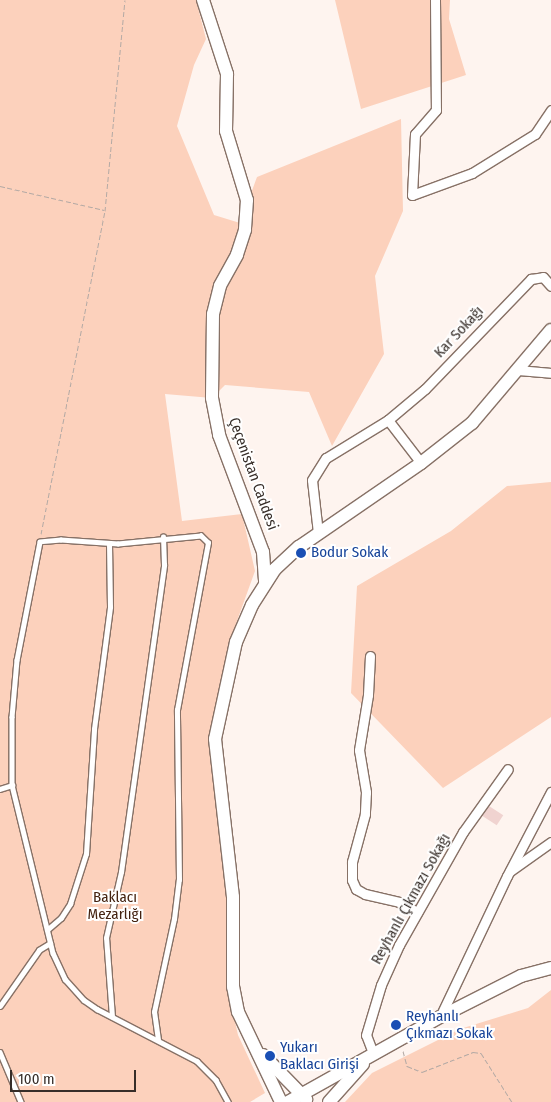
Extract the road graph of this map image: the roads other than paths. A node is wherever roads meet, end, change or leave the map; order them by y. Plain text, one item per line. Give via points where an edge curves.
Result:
1 (203, 0) edge
2 (435, 0) edge
3 (551, 110) edge
4 (551, 286) edge
5 (551, 330) edge
6 (518, 370) junction
7 (551, 373) edge
8 (388, 420) junction
9 (421, 464) junction
10 (318, 533) junction
11 (162, 537) junction
12 (109, 544) junction
13 (266, 582) junction
14 (370, 656) dead end
15 (508, 769) dead end
16 (12, 785) junction
17 (0, 789) edge
18 (551, 792) edge
19 (551, 842) edge
20 (508, 873) junction
21 (417, 912) junction
22 (47, 930) junction
23 (50, 943) junction
24 (551, 968) edge
25 (0, 1006) edge
26 (112, 1017) junction
27 (440, 1017) junction
28 (158, 1040) junction
29 (251, 1042) junction
30 (0, 1052) edge
31 (373, 1052) junction
32 (305, 1100) edge
33 (21, 1102) edge
34 (228, 1102) edge
35 (281, 1102) edge
36 (288, 1102) edge
37 (329, 1102) edge

1 - 13 street, Çeçenistan Caddesi via 227,74 226,131 247,200 246,230 220,286 213,314 212,398 219,435 258,535
2 - 3 street via 436,110 415,134 412,194 472,173 535,134
4 - 8 street, Kar Sokağı via 538,276 524,284 425,389
5 - 6 street
6 - 7 street
6 - 9 street via 472,423
8 - 9 street
8 - 10 street via 326,458 315,473 312,480
9 - 10 street
10 - 13 street via 299,547
11 - 12 lane
11 - 26 lane via 164,564 121,872 106,938
11 - 28 lane via 201,536 208,546 177,710 178,880 174,919 154,1012
12 - 16 lane via 61,540 40,542 17,660 12,717
12 - 22 lane via 110,607 94,729 86,854 70,904 61,918
13 - 29 street via 236,642 215,739 233,896 233,987 238,1012
14 - 21 street via 368,695 359,750 366,792 365,814 352,862 352,880 356,889 365,894 399,902
15 - 21 street, Reyhanlı Çıkmazı Sokağı via 463,832
16 - 17 lane
16 - 22 lane
18 - 20 street
19 - 20 street
20 - 27 street
21 - 31 street, Reyhanlı Çıkmazı Sokağı via 381,985 366,1036
22 - 23 lane
23 - 25 lane via 36,954
23 - 26 lane via 58,968 74,990
24 - 27 street via 521,976
26 - 28 lane
27 - 31 street
28 - 34 lane via 207,1069
29 - 32 street
29 - 35 street
30 - 33 lane
31 - 32 street
31 - 37 street
32 - 36 street

